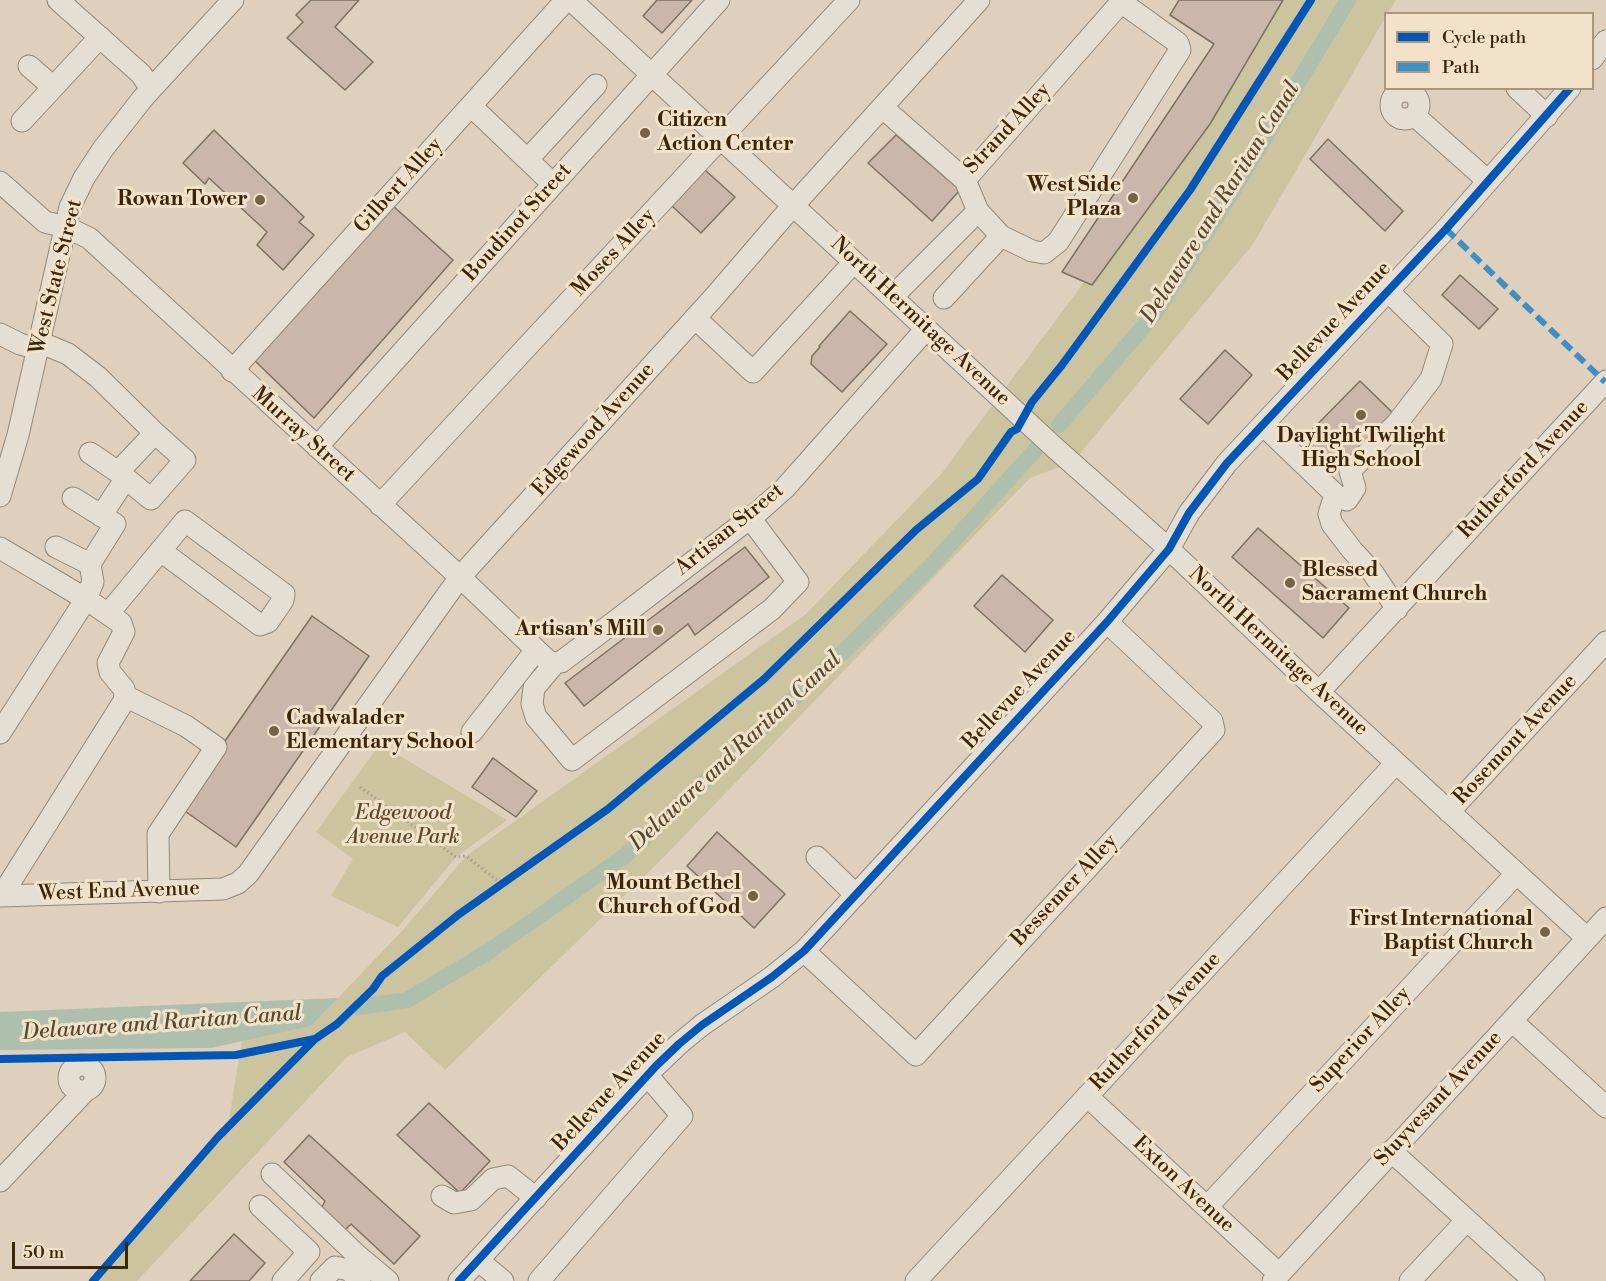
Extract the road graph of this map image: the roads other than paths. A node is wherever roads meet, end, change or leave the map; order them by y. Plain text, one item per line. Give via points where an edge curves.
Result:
1 (58, 0) edge
2 (233, 0) edge
3 (566, 0) edge
4 (571, 0) edge
5 (719, 0) edge
6 (849, 0) edge
7 (980, 0) edge
8 (1122, 1) edge
9 (100, 37) junction
10 (1606, 41) edge
11 (1594, 58) edge
12 (29, 66) dead end
13 (653, 75) junction
14 (596, 85) dead end
15 (53, 87) junction
16 (151, 89) junction
17 (1519, 90) edge
18 (1568, 90) edge
19 (471, 106) junction
20 (883, 108) junction
21 (1415, 116) dead end
22 (1547, 116) junction
23 (22, 121) dead end
24 (721, 138) junction
25 (528, 159) junction
26 (965, 180) junction
27 (1488, 181) junction
28 (0, 182) edge
29 (552, 184) junction
30 (794, 206) junction
31 (978, 212) junction
32 (66, 227) junction
33 (1001, 236) junction
34 (854, 262) junction
35 (1388, 291) junction
36 (892, 297) junction
37 (944, 298) dead end
38 (695, 318) junction
39 (926, 329) junction
40 (0, 334) edge
41 (39, 345) junction
42 (232, 371) junction
43 (1606, 382) edge
44 (1263, 424) junction
45 (155, 433) junction
46 (317, 447) junction
47 (90, 453) dead end
48 (122, 475) junction
49 (0, 496) edge
50 (1337, 496) junction
51 (73, 498) dead end
52 (380, 505) junction
53 (101, 516) junction
54 (750, 518) junction
55 (56, 547) dead end
56 (0, 548) edge
57 (1168, 549) junction
58 (160, 552) junction
59 (90, 564) junction
60 (460, 578) junction
61 (86, 599) junction
62 (1397, 609) junction
63 (108, 614) junction
64 (1107, 622) junction
65 (1606, 642) edge
66 (536, 650) junction
67 (555, 663) junction
68 (1319, 692) junction
69 (125, 696) junction
70 (472, 732) dead end
71 (0, 733) edge
72 (1396, 763) junction
73 (1449, 812) junction
74 (817, 857) dead end
75 (1516, 874) junction
76 (238, 883) joint
77 (159, 892) junction
78 (856, 895) junction
79 (1, 896) edge
80 (1606, 918) edge
81 (1587, 938) junction
82 (804, 951) junction
83 (1512, 1021) junction
84 (83, 1059) dead end
85 (647, 1076) junction
86 (1087, 1095) junction
87 (1606, 1107) edge
88 (1391, 1151) junction
89 (272, 1174) dead end
90 (0, 1181) edge
91 (442, 1196) dead end
92 (536, 1198) junction
93 (260, 1206) dead end
94 (1207, 1207) junction
95 (1467, 1221) junction
96 (478, 1260) junction
97 (1274, 1279) edge
98 (283, 1281) edge
99 (321, 1281) edge
100 (360, 1281) edge
101 (388, 1281) edge
102 (459, 1281) edge
103 (503, 1281) edge
104 (538, 1281) edge
105 (916, 1281) edge
106 (1410, 1281) edge
107 (1534, 1281) edge

1 - 9 street
2 - 16 street, West State Street
3 - 19 street, Gilbert Alley
4 - 13 street, North Hermitage Avenue
5 - 13 street, Boudinot Street
6 - 24 street, Moses Alley
7 - 20 street, Edgewood Avenue
8 - 26 street, Strand Alley
8 - 33 street via 1178,43 1180,50 1058,242 1044,253
9 - 15 street
9 - 16 street via 141,74
10 - 11 street
12 - 15 street
13 - 24 street, North Hermitage Avenue
13 - 29 street, Boudinot Street
14 - 25 street
15 - 23 street
16 - 32 street, West State Street via 84,178 70,207
17 - 22 street
18 - 22 street, Bellevue Avenue
19 - 25 street
19 - 42 street, Gilbert Alley
20 - 26 street, Strand Alley
20 - 30 street, Edgewood Avenue
21 - 27 street
22 - 27 street, Bellevue Avenue
24 - 30 street, North Hermitage Avenue
24 - 52 street, Moses Alley
25 - 29 street
26 - 31 street
27 - 35 street, Bellevue Avenue
28 - 32 street, Murray Street via 45,222
29 - 46 street, Boudinot Street
30 - 34 street, North Hermitage Avenue
30 - 38 street, Edgewood Avenue
31 - 33 street
31 - 36 street
32 - 41 street, West State Street
32 - 42 street, Murray Street via 89,237
33 - 37 street
34 - 36 street, North Hermitage Avenue
34 - 38 street via 753,372
35 - 44 street, Bellevue Avenue
35 - 50 street via 1442,344 1431,379 1398,422 1350,471 1355,489 1351,495 1347,500
36 - 39 street, North Hermitage Avenue
38 - 60 street, Edgewood Avenue
39 - 54 street, Artisan Street via 785,488
39 - 57 street, North Hermitage Avenue
40 - 41 street via 20,344
41 - 45 street via 68,354 98,377
41 - 49 street, West State Street
42 - 46 street, Murray Street
43 - 62 street, Rutherford Avenue
44 - 50 street
44 - 57 street, Bellevue Avenue via 1208,487
45 - 48 street
45 - 48 street via 185,460 151,499
46 - 52 street, Murray Street
47 - 48 street
48 - 53 street
50 - 62 street via 1329,514 1332,524
51 - 53 street
52 - 60 street, Murray Street
53 - 59 street via 115,525
54 - 67 street, Artisan Street
54 - 67 street, Artisan Street via 798,582 772,609 572,760 536,717 532,704 534,688
55 - 59 street
56 - 61 street
57 - 64 street, Bellevue Avenue
57 - 68 street, North Hermitage Avenue
58 - 58 street via 260,626 268,622 283,600 284,594 185,520
58 - 63 street
59 - 61 street via 93,582
60 - 66 street, Murray Street
60 - 76 street, Edgewood Avenue
61 - 63 street
61 - 71 street
62 - 68 street, Rutherford Avenue
63 - 69 street via 124,627 108,663
64 - 78 street, Bellevue Avenue
64 - 82 street, Bessemer Alley via 1212,722 1214,730 916,1054
65 - 73 street, Rosemont Avenue
66 - 67 street
66 - 70 street
68 - 72 street, North Hermitage Avenue
69 - 77 street via 186,726 216,747 158,834
69 - 79 street
72 - 73 street, North Hermitage Avenue
72 - 86 street, Rutherford Avenue
73 - 75 street, North Hermitage Avenue
74 - 78 street
75 - 81 street, North Hermitage Avenue
75 - 94 street, Superior Alley
76 - 77 street, West End Avenue via 223,889
77 - 79 street, West End Avenue
78 - 82 street, Bellevue Avenue
80 - 81 street, Stuyvesant Avenue
81 - 83 street, Stuyvesant Avenue
82 - 85 street, Bellevue Avenue via 702,1025
83 - 87 street
83 - 88 street, Stuyvesant Avenue
84 - 90 street via 69,1077 75,1089 85,1091
85 - 92 street, Bellevue Avenue
85 - 104 street via 682,1116
86 - 94 street, Exton Avenue
86 - 105 street, Rutherford Avenue
88 - 95 street
88 - 97 street, Stuyvesant Avenue
89 - 101 street
91 - 92 street via 454,1203 471,1200 493,1179 508,1176
92 - 96 street, Bellevue Avenue
93 - 98 street via 309,1252
94 - 97 street, Exton Avenue
95 - 106 street
95 - 107 street
96 - 102 street, Bellevue Avenue
96 - 103 street
99 - 100 street via 335,1267 349,1270

